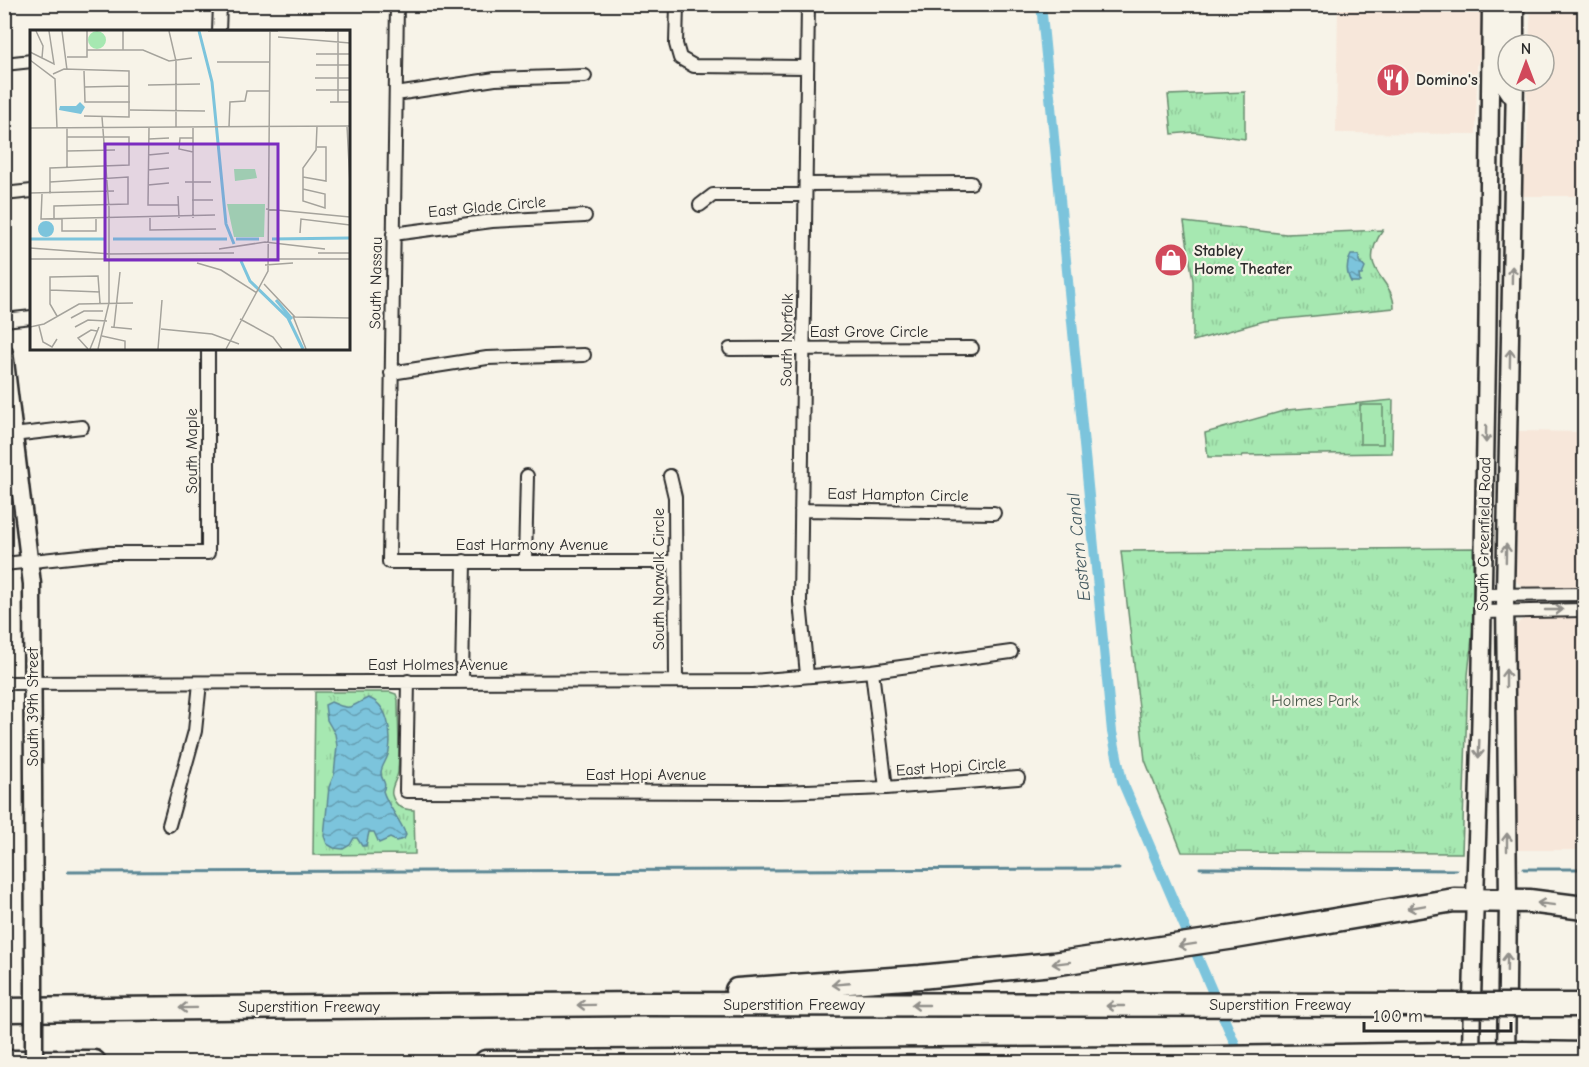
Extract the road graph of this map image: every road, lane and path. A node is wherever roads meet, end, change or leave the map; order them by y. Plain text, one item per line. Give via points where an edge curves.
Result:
1 (220, 4) edge
2 (397, 4) edge
3 (677, 4) edge
4 (808, 4) edge
5 (1492, 4) edge
6 (1515, 4) edge
7 (219, 30) edge
8 (1503, 33) edge
9 (1515, 33) edge
10 (30, 61) edge
11 (4, 64) edge
12 (807, 67) junction
13 (585, 76) dead end
14 (1515, 93) edge
15 (396, 94) junction
16 (1491, 110) junction
17 (971, 183) dead end
18 (806, 189) junction
19 (30, 191) edge
20 (4, 194) edge
21 (700, 205) dead end
22 (585, 216) dead end
23 (1513, 223) junction
24 (393, 234) junction
25 (30, 317) edge
26 (4, 320) edge
27 (972, 348) dead end
28 (730, 349) dead end
29 (803, 349) junction
30 (208, 350) edge
31 (4, 353) edge
32 (584, 355) dead end
33 (391, 373) junction
34 (82, 427) dead end
35 (9, 435) edge
36 (527, 476) dead end
37 (670, 476) dead end
38 (801, 510) junction
39 (994, 513) dead end
40 (30, 561) junction
41 (464, 561) junction
42 (389, 562) joint
43 (525, 562) junction
44 (675, 562) junction
45 (4, 564) edge
46 (1483, 594) junction
47 (1584, 594) edge
48 (1505, 603) junction
49 (1584, 610) edge
50 (1482, 612) junction
51 (1011, 652) dead end
52 (872, 671) junction
53 (807, 675) junction
54 (408, 681) junction
55 (462, 681) junction
56 (676, 681) junction
57 (4, 683) edge
58 (33, 683) junction
59 (200, 683) junction
60 (1018, 778) dead end
61 (886, 788) junction
62 (170, 825) dead end
63 (1474, 900) junction
64 (1508, 901) junction
65 (1584, 908) edge
66 (644, 1004) junction
67 (1584, 1005) edge
68 (4, 1008) edge
69 (1584, 1054) edge
70 (1461, 1058) edge
71 (1515, 1058) edge
72 (4, 1062) edge
73 (34, 1062) edge
74 (94, 1062) edge
75 (486, 1062) edge

1 - 7 street
2 - 15 street, South Nassau
3 - 12 street via 676,44 680,58 694,66
4 - 12 street, South Norfolk
5 - 8 main road via 1502,20
5 - 16 main road, South Greenfield Road
6 - 9 main road
10 - 11 street
12 - 18 street, South Norfolk
13 - 15 street via 495,79
14 - 23 main road, South Greenfield Road
15 - 24 street, South Nassau
16 - 23 main road via 1498,113 1503,124 1503,195
16 -> 46 main road, South Greenfield Road
17 - 18 street
18 - 21 street via 712,195
18 - 29 street, South Norfolk
19 - 20 street
22 - 24 street, East Glade Circle via 492,221
48 -> 23 main road, South Greenfield Road
24 - 33 street, South Nassau
25 - 26 street
27 - 29 street, East Grove Circle
28 - 29 street, East Grove Circle
29 - 38 street, South Norfolk
30 - 40 street, South Maple via 208,553 109,553
31 - 35 main road, South 39th Street
32 - 33 street via 487,358
33 - 42 street, South Nassau
34 - 35 street
35 - 40 main road, South 39th Street
36 - 43 street
37 - 44 street, South Norwalk Circle via 675,497
38 - 39 street, East Hampton Circle
38 - 53 street, South Norfolk via 800,602
40 - 45 street
40 - 58 main road, South 39th Street
41 - 42 street, East Harmony Avenue
41 - 43 street, East Harmony Avenue
41 - 55 street
43 - 44 street, East Harmony Avenue
44 - 56 street, South Norwalk Circle
46 - 48 street
46 - 50 main road, South Greenfield Road
47 - 48 street
48 -> 49 street
48 - 50 street
64 -> 48 main road, South Greenfield Road
50 -> 63 main road, South Greenfield Road
51 - 52 street, East Holmes Avenue
52 - 53 street, East Holmes Avenue
52 - 61 street
53 - 56 street, East Holmes Avenue via 752,681
54 - 55 street, East Holmes Avenue
54 - 59 street, East Holmes Avenue
54 - 61 street, East Hopi Avenue via 406,791 780,792
55 - 56 street, East Holmes Avenue
57 - 58 street, East Holmes Avenue
58 - 59 street, East Holmes Avenue
58 - 73 main road, South 39th Street, bridge
59 - 62 street via 195,731
60 - 61 street, East Hopi Circle
63 - 64 highway
63 -> 66 highway via 1454,900 1053,964 693,993
63 - 70 main road, South Greenfield Road
65 -> 64 highway
71 -> 64 main road, South Greenfield Road
67 -> 66 highway, Superstition Freeway, bridge
66 -> 68 highway, Superstition Freeway
69 - 71 highway
70 - 71 highway, bridge
70 - 75 highway
72 - 74 highway

